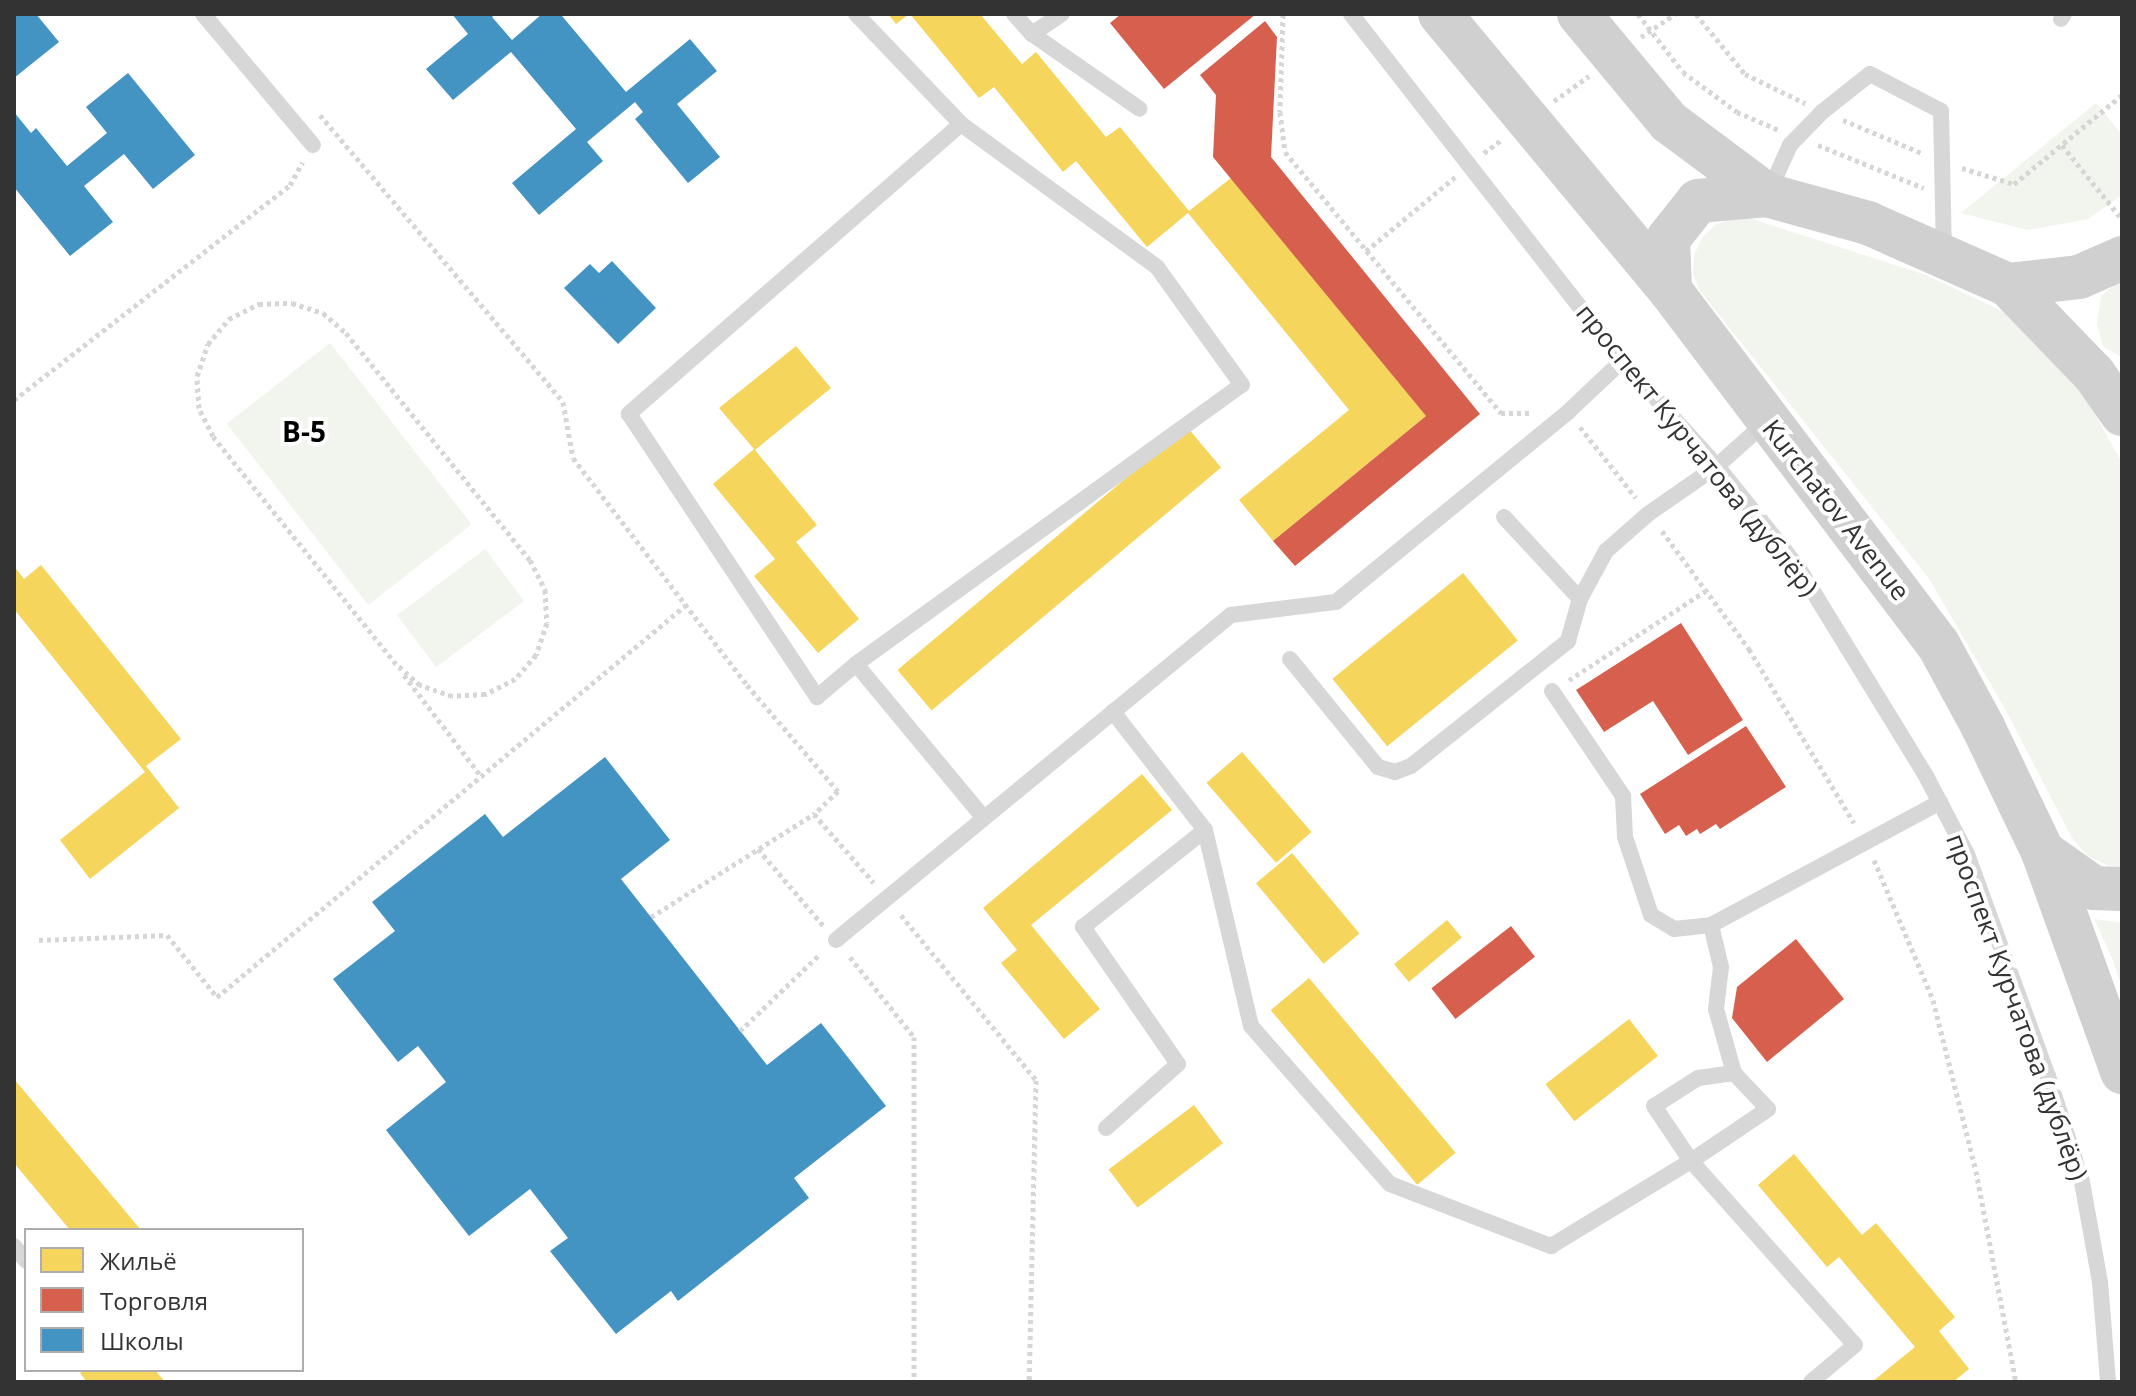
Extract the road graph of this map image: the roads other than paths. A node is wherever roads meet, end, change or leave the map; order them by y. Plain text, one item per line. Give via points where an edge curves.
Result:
1 (203, 14) edge
2 (856, 14) edge
3 (1014, 14) edge
4 (1062, 14) edge
5 (1351, 14) edge
6 (1440, 14) edge
7 (1579, 14) edge
8 (1032, 34) junction
9 (1140, 109) dead end
10 (961, 124) junction
11 (313, 145) road end
12 (1767, 195) junction
13 (1944, 257) junction
14 (2122, 258) edge
15 (2008, 285) junction
16 (1670, 290) junction
17 (1622, 361) junction
18 (2122, 414) edge
19 (1767, 421) junction
20 (1717, 466) junction
21 (1504, 517) dead end
22 (1580, 599) junction
23 (1290, 659) dead end
24 (856, 664) junction
25 (1552, 691) road end
26 (1113, 712) junction
27 (1940, 802) junction
28 (983, 817) junction
29 (1205, 830) junction
30 (2043, 852) junction
31 (2122, 889) edge
32 (1711, 925) junction
33 (836, 940) road end
34 (2122, 1072) edge
35 (1734, 1073) junction
36 (1106, 1128) dead end
37 (1691, 1161) junction
38 (1811, 1382) edge
39 (2108, 1382) edge

1 - 11 lane
2 - 10 lane
3 - 8 lane
4 - 8 lane
5 - 17 lane, проспект Курчатова (дублёр)
6 - 16 main road, Kurchatov Avenue
7 - 12 main road via 1669,122
8 - 9 lane
10 - 24 lane via 629,414 817,697
10 - 24 lane via 1157,267 1242,385
12 - 13 main road via 1868,223
12 - 13 lane via 1790,145 1870,74 1941,111
12 - 16 main road via 1698,201 1668,239
13 - 15 main road
14 - 15 main road via 2079,277
15 - 18 main road via 2094,374
16 - 19 main road, Kurchatov Avenue
17 - 20 lane, проспект Курчатова (дублёр)
17 - 26 lane via 1568,412 1336,602 1231,615
19 - 20 lane
19 - 30 main road, Kurchatov Avenue via 1938,644
20 - 22 lane via 1606,551
20 - 27 lane, проспект Курчатова (дублёр) via 1798,567
21 - 22 lane
22 - 23 lane via 1568,641 1411,766 1395,772 1378,767
24 - 28 lane
25 - 32 lane via 1623,796 1625,837 1651,915 1674,929
26 - 28 lane
26 - 29 lane
27 - 32 lane
27 - 39 lane, проспект Курчатова (дублёр) via 1967,854 2082,1182 2100,1282
28 - 33 lane
29 - 36 lane via 1083,927 1178,1064
29 - 37 lane via 1251,1026 1390,1184 1551,1246
30 - 31 main road via 2094,888
30 - 34 main road, Kurchatov Avenue
32 - 35 lane via 1721,967 1716,1009
35 - 37 lane via 1768,1109
35 - 37 lane via 1698,1078 1654,1106
37 - 38 lane via 1855,1345

